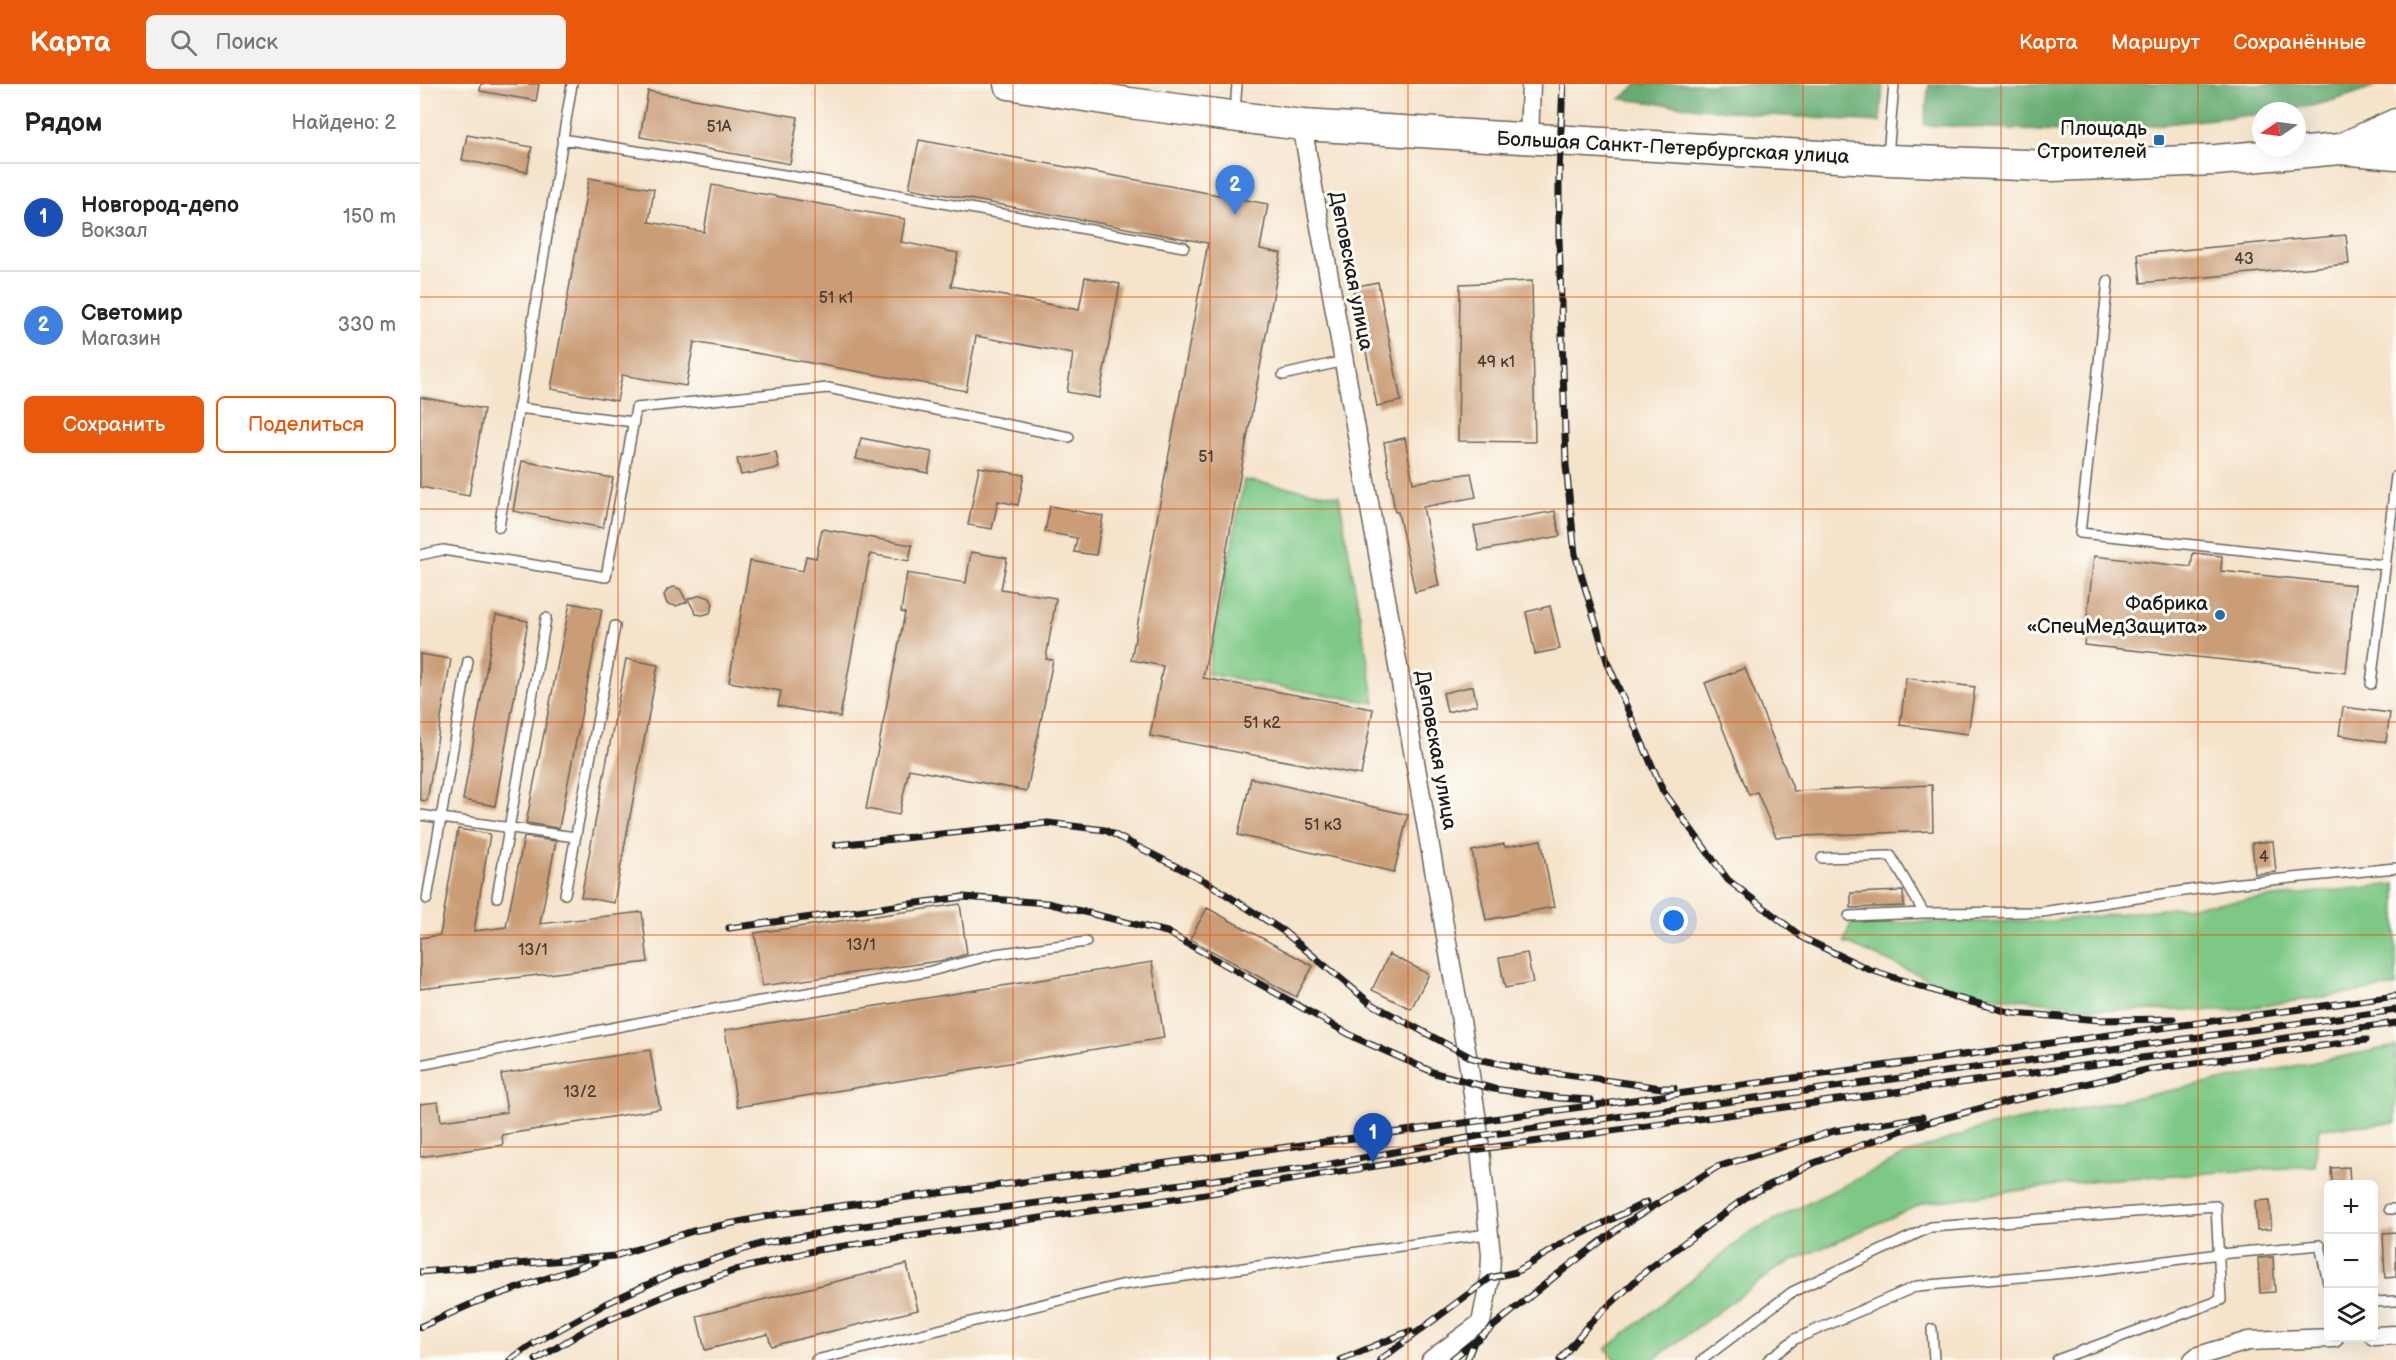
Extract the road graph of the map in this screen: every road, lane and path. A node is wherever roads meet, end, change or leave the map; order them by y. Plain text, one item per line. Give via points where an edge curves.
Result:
1 (572, 84) edge
2 (1010, 84) edge
3 (1237, 84) edge
4 (1531, 84) edge
5 (1894, 84) edge
6 (1235, 117) junction
7 (2396, 124) edge
8 (1302, 125) junction
9 (562, 139) junction
10 (1528, 140) junction
11 (2340, 149) junction
12 (2396, 154) edge
13 (1888, 160) junction
14 (1184, 247) dead end
15 (2108, 282) dead end
16 (1344, 361) junction
17 (1283, 375) dead end
18 (518, 408) junction
19 (634, 422) junction
20 (1069, 437) dead end
21 (2396, 476) edge
22 (499, 526) dead end
23 (420, 555) edge
24 (2385, 565) junction
25 (546, 618) dead end
26 (615, 626) dead end
27 (468, 661) dead end
28 (2371, 684) dead end
29 (420, 815) edge
30 (441, 818) junction
31 (509, 827) junction
32 (575, 837) junction
33 (1822, 858) dead end
34 (2396, 868) edge
35 (565, 894) dead end
36 (497, 897) dead end
37 (427, 899) dead end
38 (1924, 913) junction
39 (1849, 916) dead end
40 (1086, 942) dead end
41 (420, 1065) edge
42 (1487, 1234) junction
43 (2219, 1254) junction
44 (2324, 1264) edge
45 (2396, 1301) edge
46 (2378, 1302) edge
47 (1932, 1329) dead end
48 (2396, 1335) edge
49 (2378, 1336) edge
50 (2324, 1338) edge
51 (2194, 1359) edge
52 (816, 1360) edge
53 (1431, 1360) edge
54 (1702, 1360) edge
55 (1768, 1360) edge
56 (1934, 1360) edge
57 (2057, 1360) edge

1 - 9 lane
2 - 6 main road, Большая Санкт-Петербургская улица
3 - 6 lane
4 - 10 street
5 - 13 lane
6 - 8 main road, Большая Санкт-Петербургская улица
7 - 11 main road, Большая Санкт-Петербургская улица
8 - 10 main road, Большая Санкт-Петербургская улица
8 - 16 street, Деповская улица
9 - 14 lane
9 - 18 lane
10 - 13 main road, Большая Санкт-Петербургская улица
11 - 12 main road, Большая Санкт-Петербургская улица
11 - 13 main road, Большая Санкт-Петербургская улица via 2111,165
15 - 24 lane via 2080,533
16 - 17 lane
16 - 42 street, Деповская улица via 1467,1055
18 - 19 lane
18 - 22 lane
19 - 20 lane via 636,408 828,388
19 - 23 lane via 606,577 443,550
21 - 24 lane
24 - 28 lane
25 - 31 lane
26 - 32 lane
27 - 30 lane
29 - 30 lane
30 - 31 lane
30 - 37 lane
31 - 32 lane
31 - 36 lane
32 - 35 lane
33 - 38 lane via 1891,856
34 - 38 lane via 2230,884 2042,912
38 - 39 lane
40 - 41 lane via 995,954 927,972
42 - 52 lane via 1121,1285
42 - 53 street, Деповская улица via 1490,1278 1481,1323
43 - 44 lane via 2320,1245
43 - 54 lane via 2216,1206 1930,1227 1792,1292
43 - 55 lane via 2089,1271 1917,1286 1795,1339
43 - 57 lane via 2221,1300
45 - 46 lane
47 - 56 lane
48 - 49 street
50 - 51 street via 2248,1341

